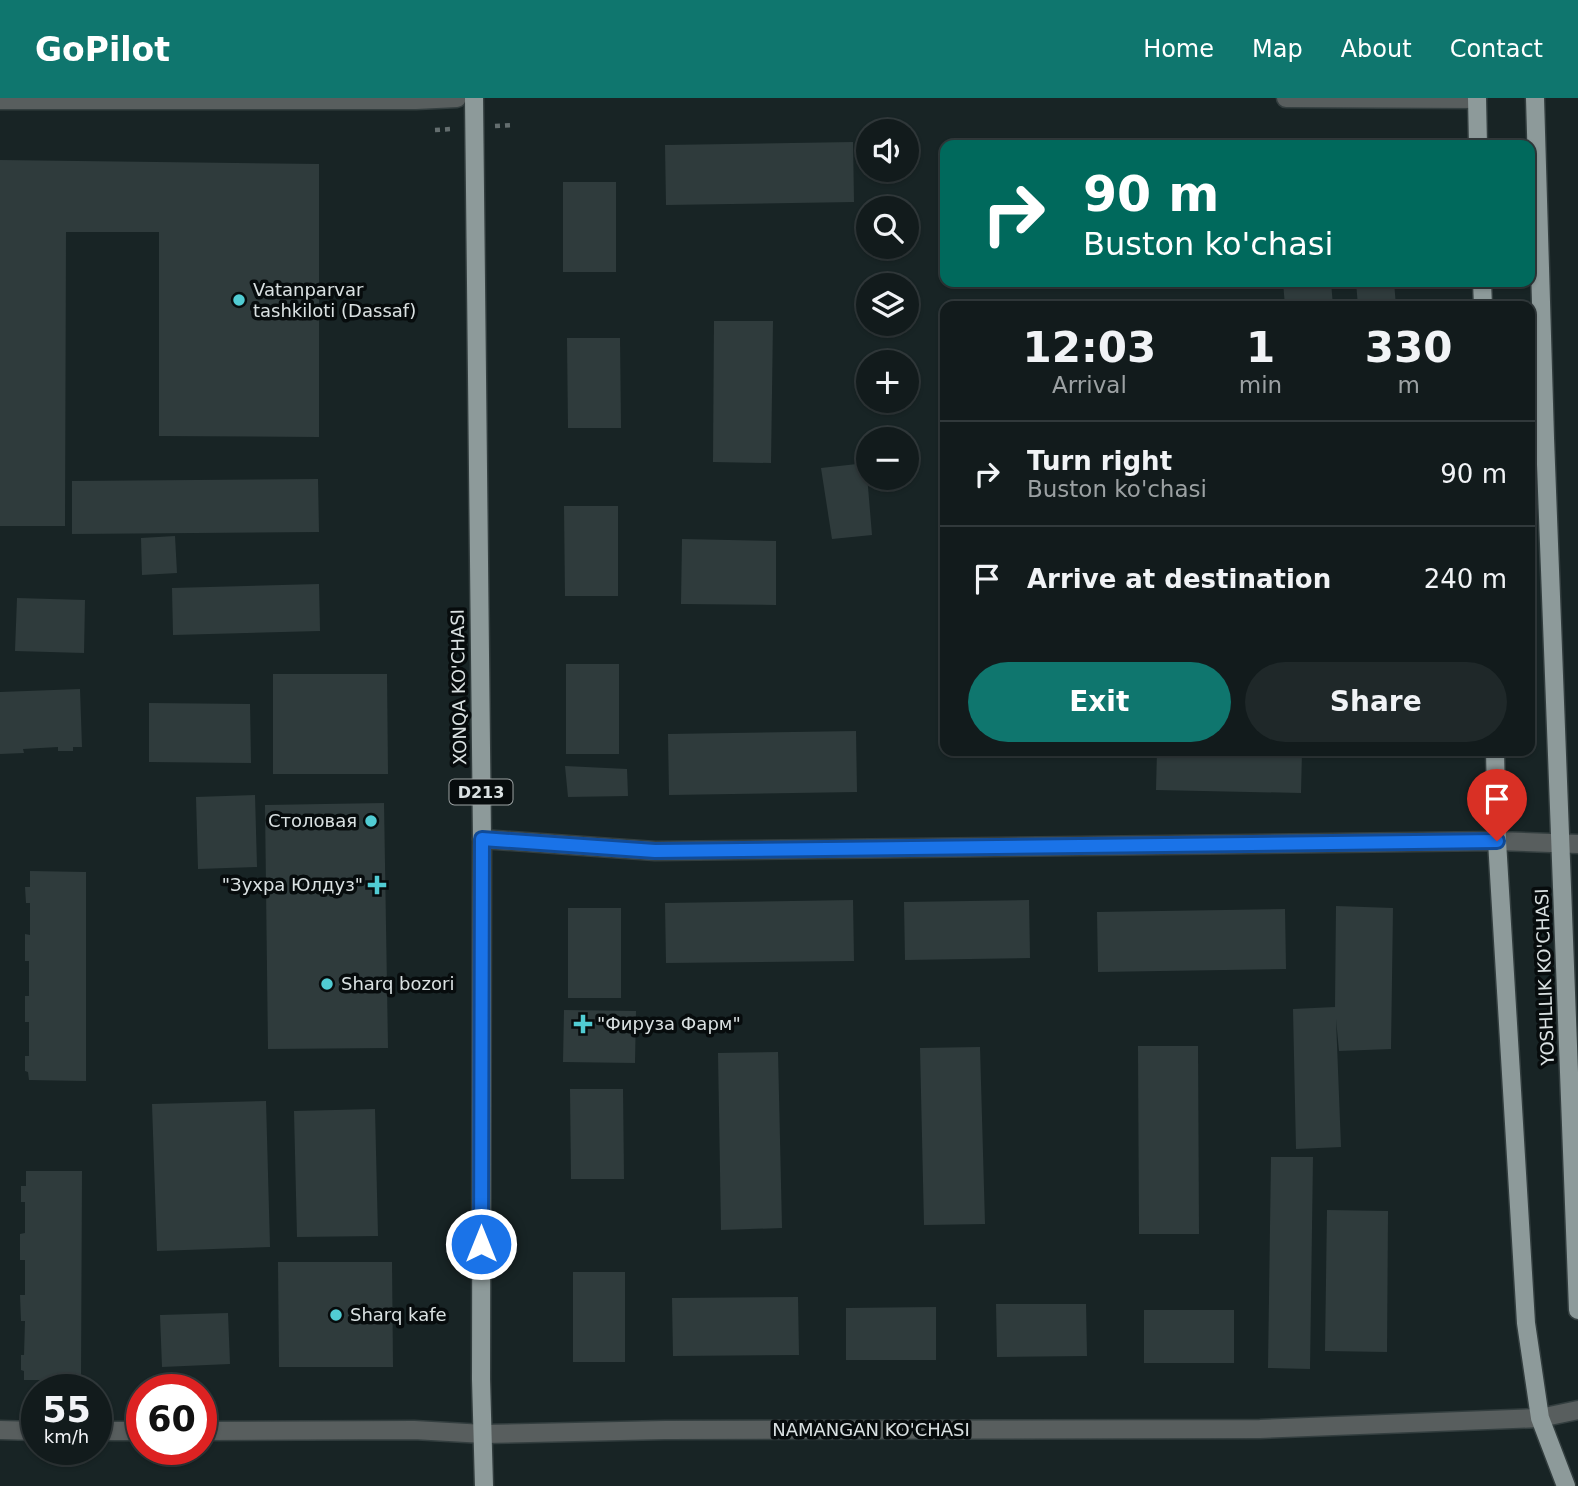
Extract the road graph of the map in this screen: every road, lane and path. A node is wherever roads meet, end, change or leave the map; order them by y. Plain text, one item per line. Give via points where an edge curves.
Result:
1 (457, 98) edge
2 (474, 98) edge
3 (1286, 98) edge
4 (1477, 98) edge
5 (1535, 98) edge
6 (0, 100) edge
7 (1478, 140) edge
8 (1537, 438) edge
9 (1495, 756) edge
10 (482, 839) junction
11 (1497, 841) junction
12 (1570, 844) edge
13 (1578, 1310) edge
14 (1578, 1410) edge
15 (1540, 1418) junction
16 (0, 1430) edge
17 (21, 1430) edge
18 (217, 1431) edge
19 (484, 1434) junction
20 (484, 1486) edge
21 (1566, 1486) edge

1 - 6 street
2 - 10 main road, XONQA KO'CHASI / D213
3 - 4 street
4 - 7 main road
5 - 8 main road, YOSHLLIK KO'CHASI
8 - 12 main road, YOSHLLIK KO'CHASI
9 - 11 main road
10 - 11 street via 655,851
10 - 19 main road, XONQA KO'CHASI / D213
11 - 12 street
11 - 15 main road via 1526,1323
12 - 13 main road, YOSHLLIK KO'CHASI
14 - 15 street, NAMANGAN KO'CHASI
15 - 19 street, NAMANGAN KO'CHASI via 1260,1429
15 - 21 main road
16 - 17 street
18 - 19 street, NAMANGAN KO'CHASI
19 - 20 main road, XONQA KO'CHASI / D213

